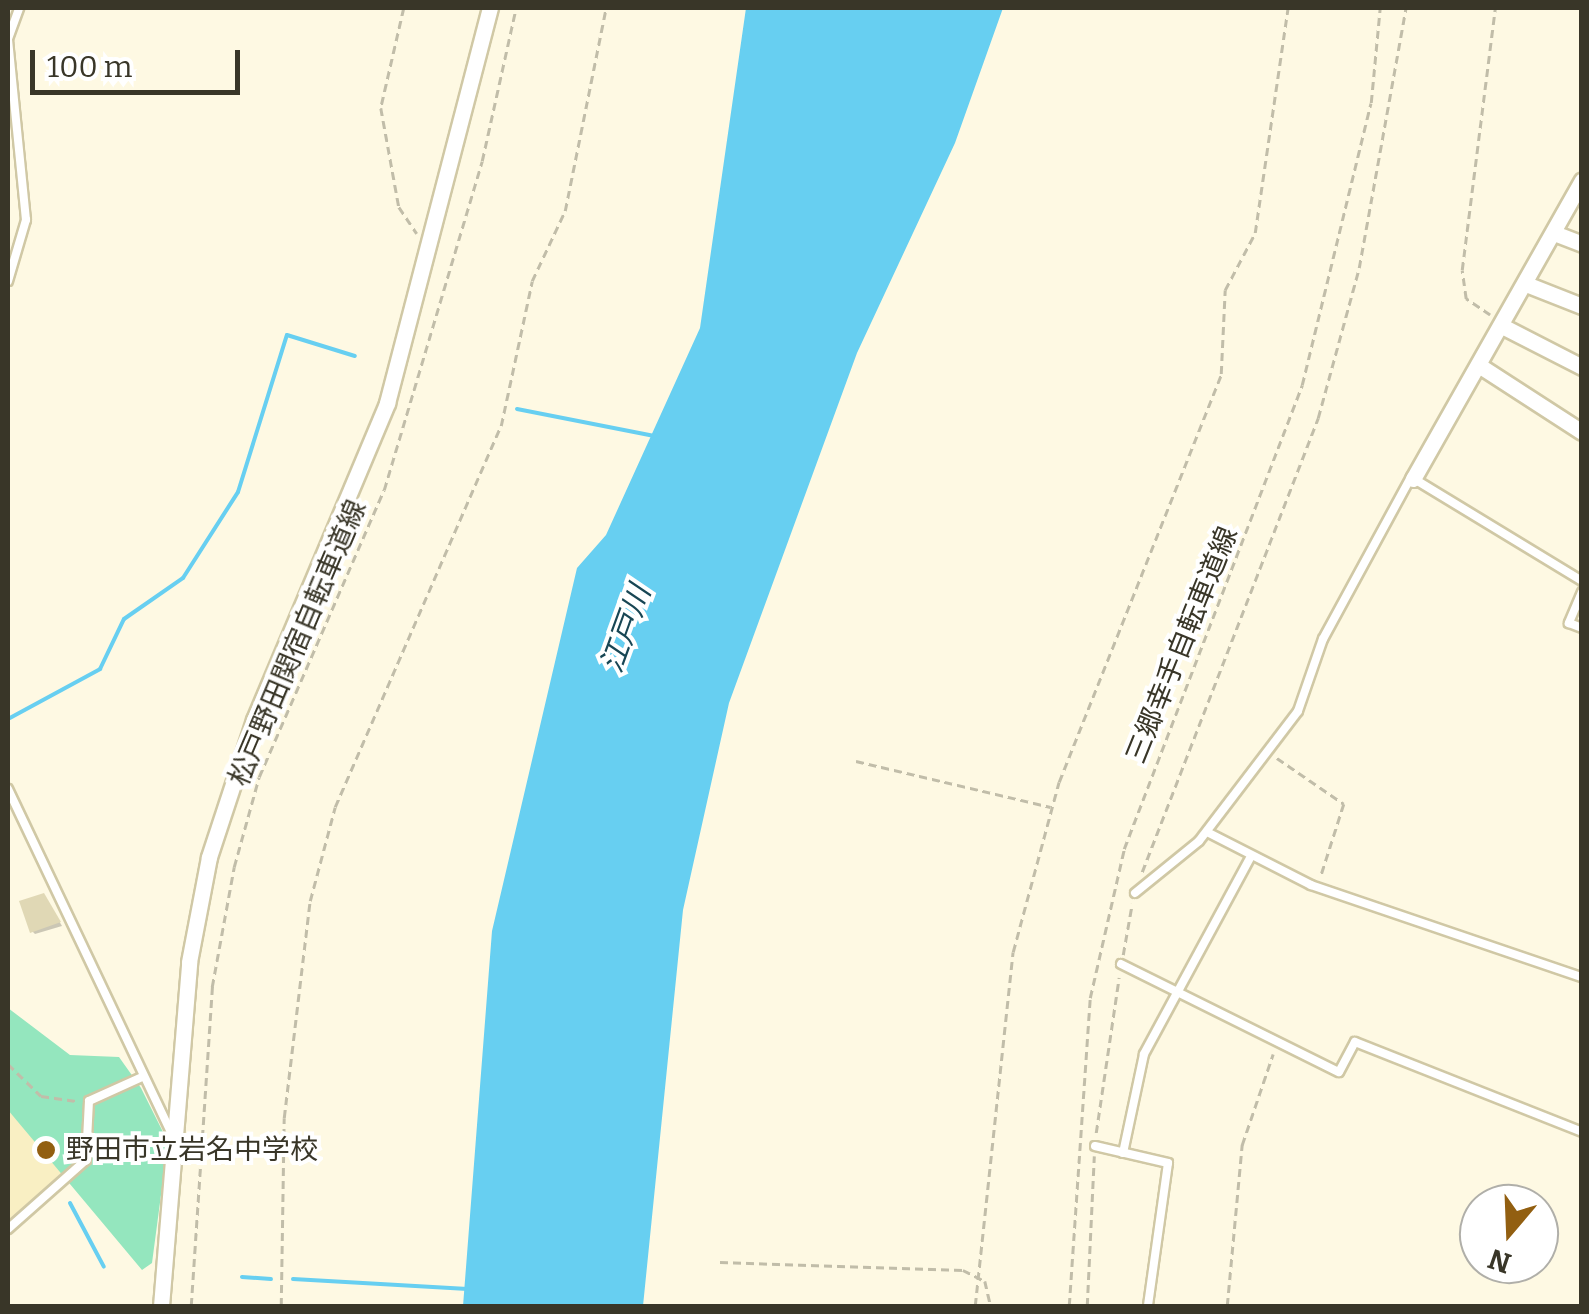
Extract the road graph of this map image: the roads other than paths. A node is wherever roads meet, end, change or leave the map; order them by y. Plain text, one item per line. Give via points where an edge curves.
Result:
1 (19, 8) edge
2 (490, 8) edge
3 (1581, 183) edge
4 (1554, 233) junction
5 (1582, 244) edge
6 (8, 281) edge
7 (1526, 284) junction
8 (1582, 306) edge
9 (1504, 325) junction
10 (1480, 366) junction
11 (1582, 367) edge
12 (1582, 432) edge
13 (1412, 479) junction
14 (1582, 580) edge
15 (1582, 592) edge
16 (1582, 628) edge
17 (8, 788) edge
18 (1207, 832) junction
19 (1251, 856) junction
20 (1135, 894) road end
21 (1122, 964) road end
22 (1582, 976) edge
23 (1177, 988) junction
24 (142, 1077) junction
25 (1582, 1132) edge
26 (174, 1138) junction
27 (1095, 1146) road end
28 (1123, 1152) junction
29 (8, 1229) edge
30 (162, 1306) edge
31 (1148, 1306) edge

1 - 6 lane via 8,39 26,220
2 - 26 street via 429,262 368,460 226,798 189,962
3 - 4 street
4 - 5 street
4 - 7 street
7 - 8 street
7 - 9 street
9 - 10 street
9 - 11 street
10 - 12 street
10 - 13 street
13 - 14 lane
13 - 18 lane via 1270,753
15 - 16 lane via 1568,622
17 - 24 lane
18 - 19 lane
18 - 20 lane
19 - 22 lane via 1317,887
19 - 23 lane
21 - 23 lane
23 - 25 lane via 1339,1072 1356,1042
23 - 28 lane via 1136,1072
24 - 26 lane
24 - 29 lane via 89,1101 86,1160
26 - 30 street
27 - 28 lane
28 - 31 lane via 1168,1164

